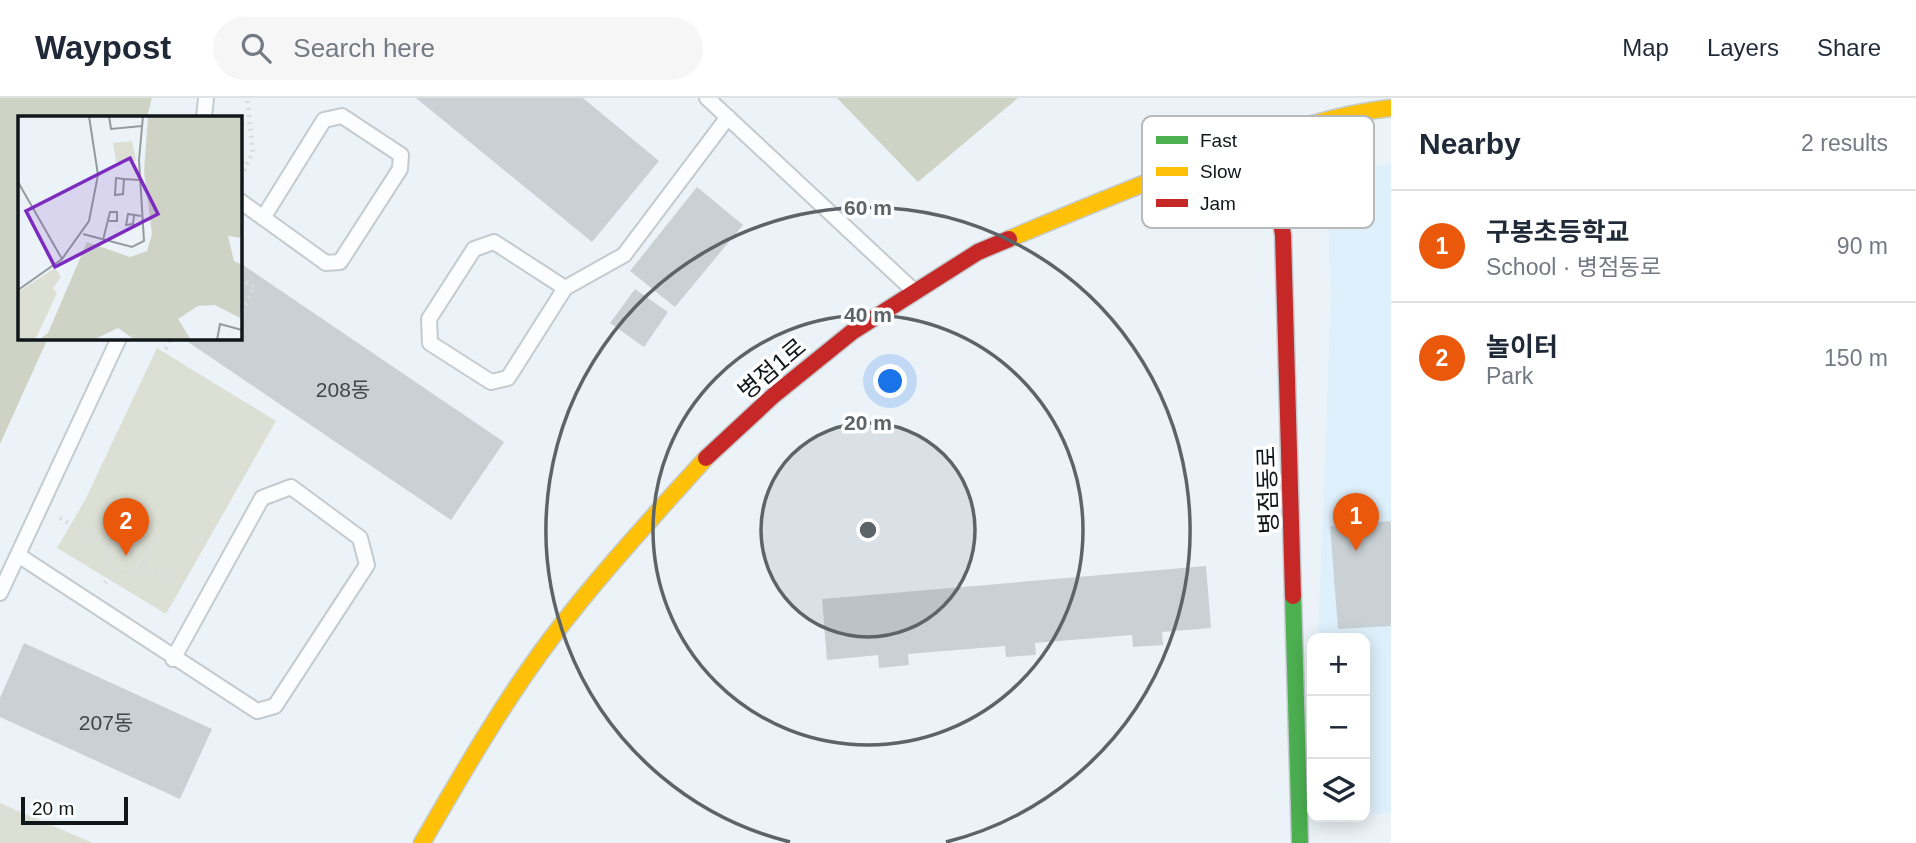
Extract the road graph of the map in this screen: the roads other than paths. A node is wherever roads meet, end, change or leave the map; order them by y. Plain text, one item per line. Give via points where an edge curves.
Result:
1 (206, 98) edge
2 (707, 98) edge
3 (1391, 108) edge
4 (204, 116) edge
5 (1346, 116) edge
6 (728, 117) junction
7 (1142, 183) edge
8 (242, 202) edge
9 (263, 218) junction
10 (1282, 228) edge
11 (565, 288) junction
12 (915, 292) junction
13 (118, 340) edge
14 (18, 555) junction
15 (0, 593) edge
16 (173, 659) junction
17 (422, 843) edge
18 (1300, 843) edge

1 - 4 lane
2 - 6 lane
3 - 5 street, 병점1로
6 - 11 lane via 624,255
6 - 12 lane
7 - 12 street, 병점1로 via 978,252
8 - 9 lane
9 - 9 lane via 326,263 340,262 400,169 401,155 342,117 324,120
10 - 18 street, 병점동로
11 - 11 lane via 494,242 474,249 429,319 430,343 491,383 508,378
12 - 17 street, 병점1로 via 852,332 774,395 707,457 621,553 550,640 477,748
13 - 14 lane
14 - 15 lane
14 - 16 lane
16 - 16 lane via 257,711 275,706 367,565 360,538 291,487 262,498

